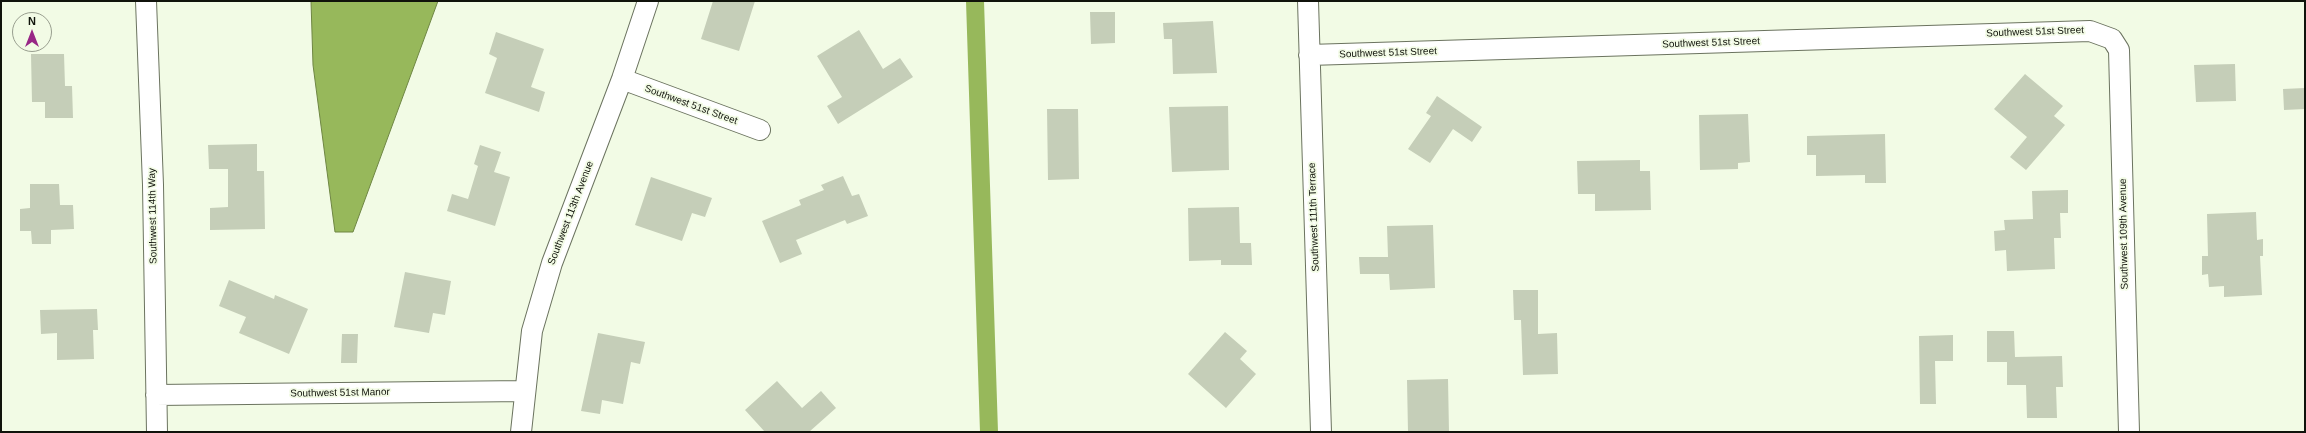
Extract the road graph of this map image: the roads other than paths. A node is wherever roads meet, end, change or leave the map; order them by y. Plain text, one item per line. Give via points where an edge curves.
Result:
1 (146, 1) edge
2 (648, 1) edge
3 (1308, 1) edge
4 (2112, 39) joint
5 (1309, 55) junction
6 (622, 79) junction
7 (760, 130) dead end
8 (524, 391) junction
9 (156, 395) junction
10 (156, 432) edge
11 (521, 432) edge
12 (1321, 432) edge
13 (2128, 432) edge

1 - 9 street, Southwest 114th Way via 153,185
2 - 6 street, Southwest 113th Avenue
3 - 5 street, Southwest 111th Terrace
4 - 5 street, Southwest 51st Street via 2090,31
4 - 13 street, Southwest 109th Avenue via 2119,50
5 - 12 street, Southwest 111th Terrace
6 - 7 street, Southwest 51st Street
6 - 8 street, Southwest 113th Avenue via 552,263 532,331
8 - 9 street, Southwest 51st Manor
8 - 11 street, Southwest 113th Avenue
9 - 10 street, Southwest 114th Way

